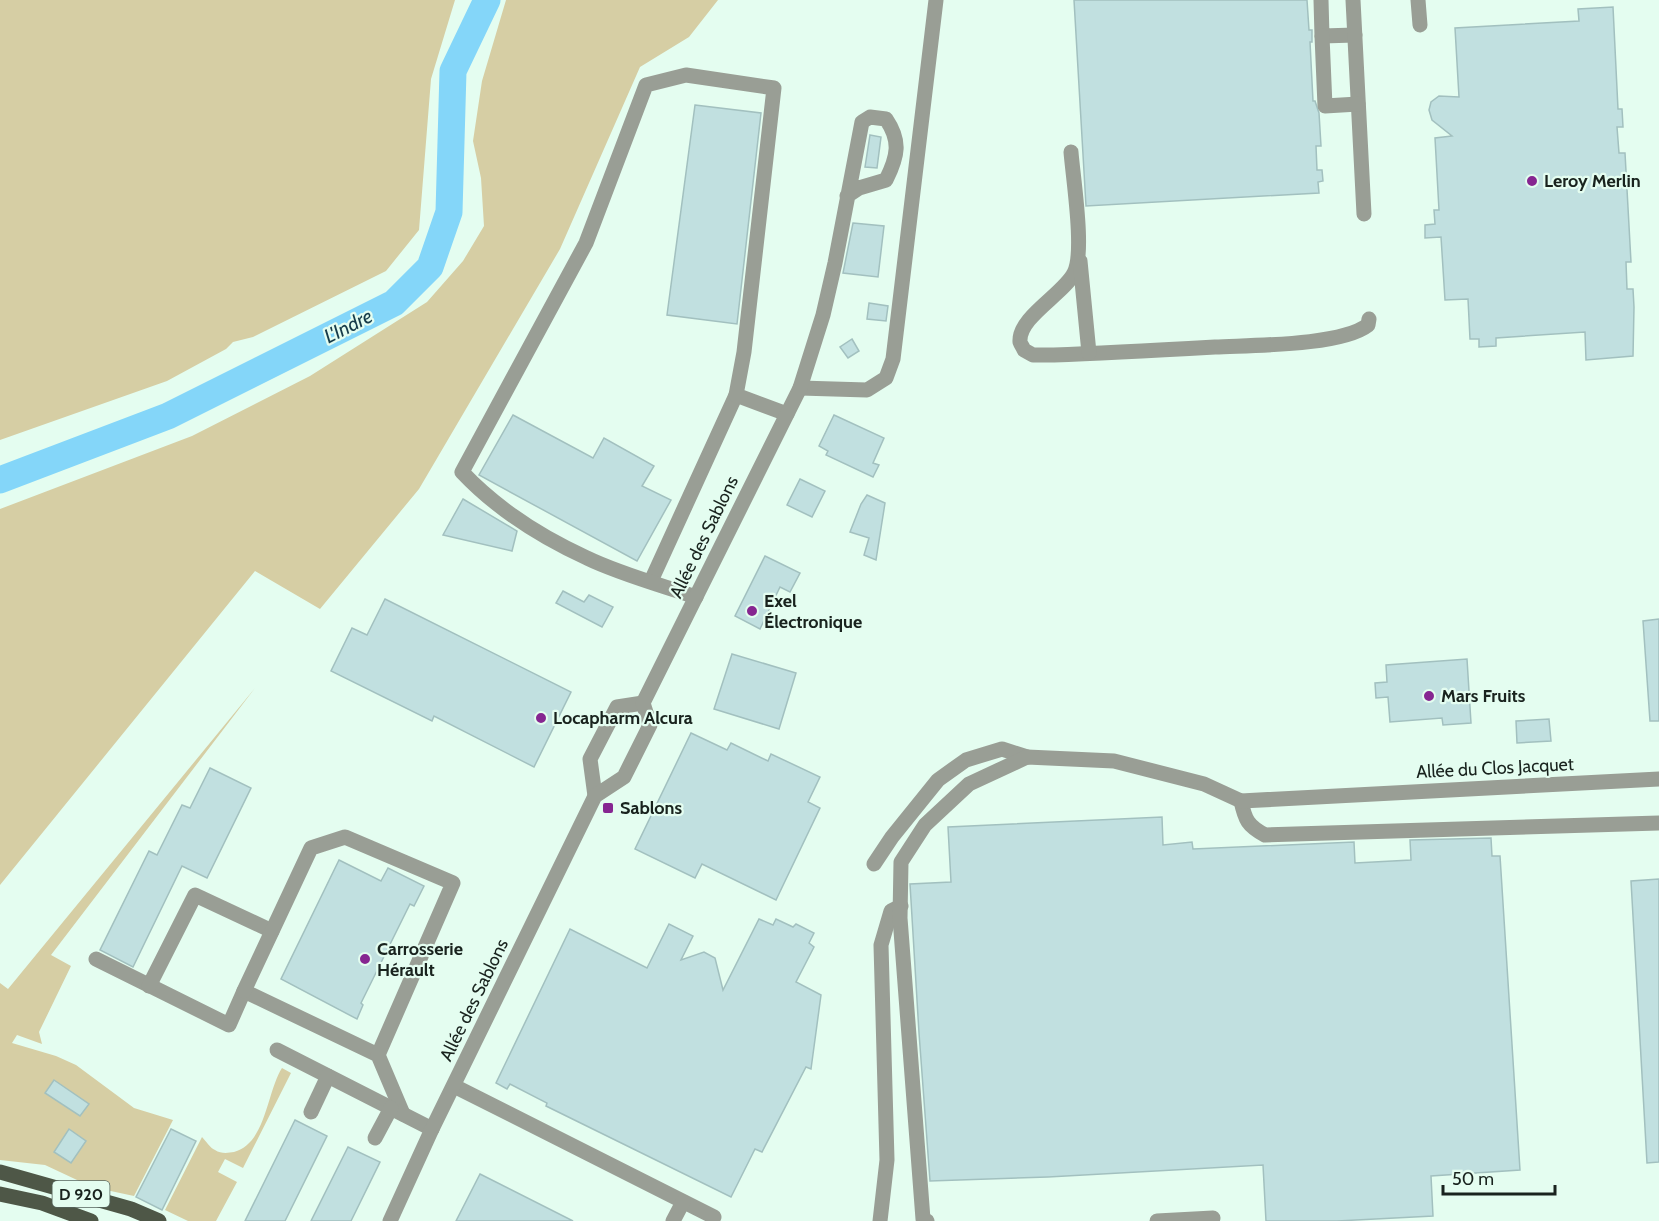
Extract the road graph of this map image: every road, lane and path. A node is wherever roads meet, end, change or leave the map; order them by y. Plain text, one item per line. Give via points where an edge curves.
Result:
1 (936, 0) edge
2 (1321, 0) edge
3 (1353, 0) edge
4 (1418, 0) edge
5 (1420, 25) dead end
6 (1355, 35) junction
7 (1322, 36) junction
8 (1358, 104) junction
9 (1071, 152) dead end
10 (847, 196) junction
11 (1364, 214) dead end
12 (1078, 249) junction
13 (1369, 319) dead end
14 (1089, 353) junction
15 (800, 388) junction
16 (736, 395) junction
17 (787, 414) junction
18 (651, 581) junction
19 (696, 597) junction
20 (643, 703) junction
21 (1027, 757) junction
22 (1659, 779) edge
23 (595, 796) junction
24 (1241, 801) junction
25 (1659, 823) edge
26 (874, 864) dead end
27 (901, 906) junction
28 (272, 931) junction
29 (96, 959) dead end
30 (149, 986) junction
31 (244, 991) junction
32 (277, 1050) dead end
33 (378, 1055) junction
34 (328, 1076) junction
35 (454, 1086) junction
36 (397, 1111) junction
37 (311, 1112) dead end
38 (432, 1129) junction
39 (375, 1138) dead end
40 (0, 1172) edge
41 (0, 1194) edge
42 (683, 1202) junction
43 (714, 1217) dead end
44 (1214, 1218) dead end
45 (91, 1221) edge
46 (159, 1221) edge
47 (390, 1221) edge
48 (673, 1221) edge
49 (880, 1221) edge
50 (927, 1221) edge
51 (1157, 1221) edge

1 - 15 street via 893,359 886,378 867,390
2 - 7 street
3 - 6 street
4 - 5 street
6 - 7 street
6 - 8 street
7 - 8 street via 1325,106
8 - 11 street
9 - 12 street
10 - 10 street, Allée des Sablons via 886,180 895,162 896,134 886,119 870,117 862,122
10 - 15 street, Allée des Sablons via 823,315
12 - 14 street
12 - 14 street via 1076,271 1066,286 1035,313 1023,329 1020,342 1033,355
13 - 14 street via 1368,325 1351,334 1305,342
15 - 17 street, Allée des Sablons
16 - 17 street
16 - 18 street
16 - 18 street via 774,88 686,75 646,85 586,243 462,472 483,494 542,535 589,559
17 - 19 street, Allée des Sablons
18 - 19 street
19 - 20 street, Allée des Sablons
20 - 23 street via 650,725 624,777
20 - 23 street via 617,707 590,759
21 - 24 street via 1114,761 1204,784
21 - 26 street via 1002,750 966,759 938,780
21 - 27 street via 969,784 925,825 901,862
22 - 24 street, Allée du Clos Jacquet
23 - 35 street, Allée des Sablons
24 - 25 street via 1245,818 1265,835
27 - 49 street via 891,911 881,945 887,1160
27 - 50 street via 923,1219
28 - 30 street via 195,895
28 - 31 street
28 - 33 street via 311,848 345,837 453,882
29 - 30 street
30 - 31 street via 230,1025
31 - 33 street
32 - 34 street
33 - 36 street
34 - 36 street
34 - 37 street
35 - 38 street, Allée des Sablons
35 - 42 street
36 - 38 street
36 - 39 street
38 - 47 street, Allée des Sablons
40 - 46 main road, D 920 via 131,1209
41 - 45 main road, D 920 via 42,1203
42 - 43 street
42 - 48 street
44 - 51 street

